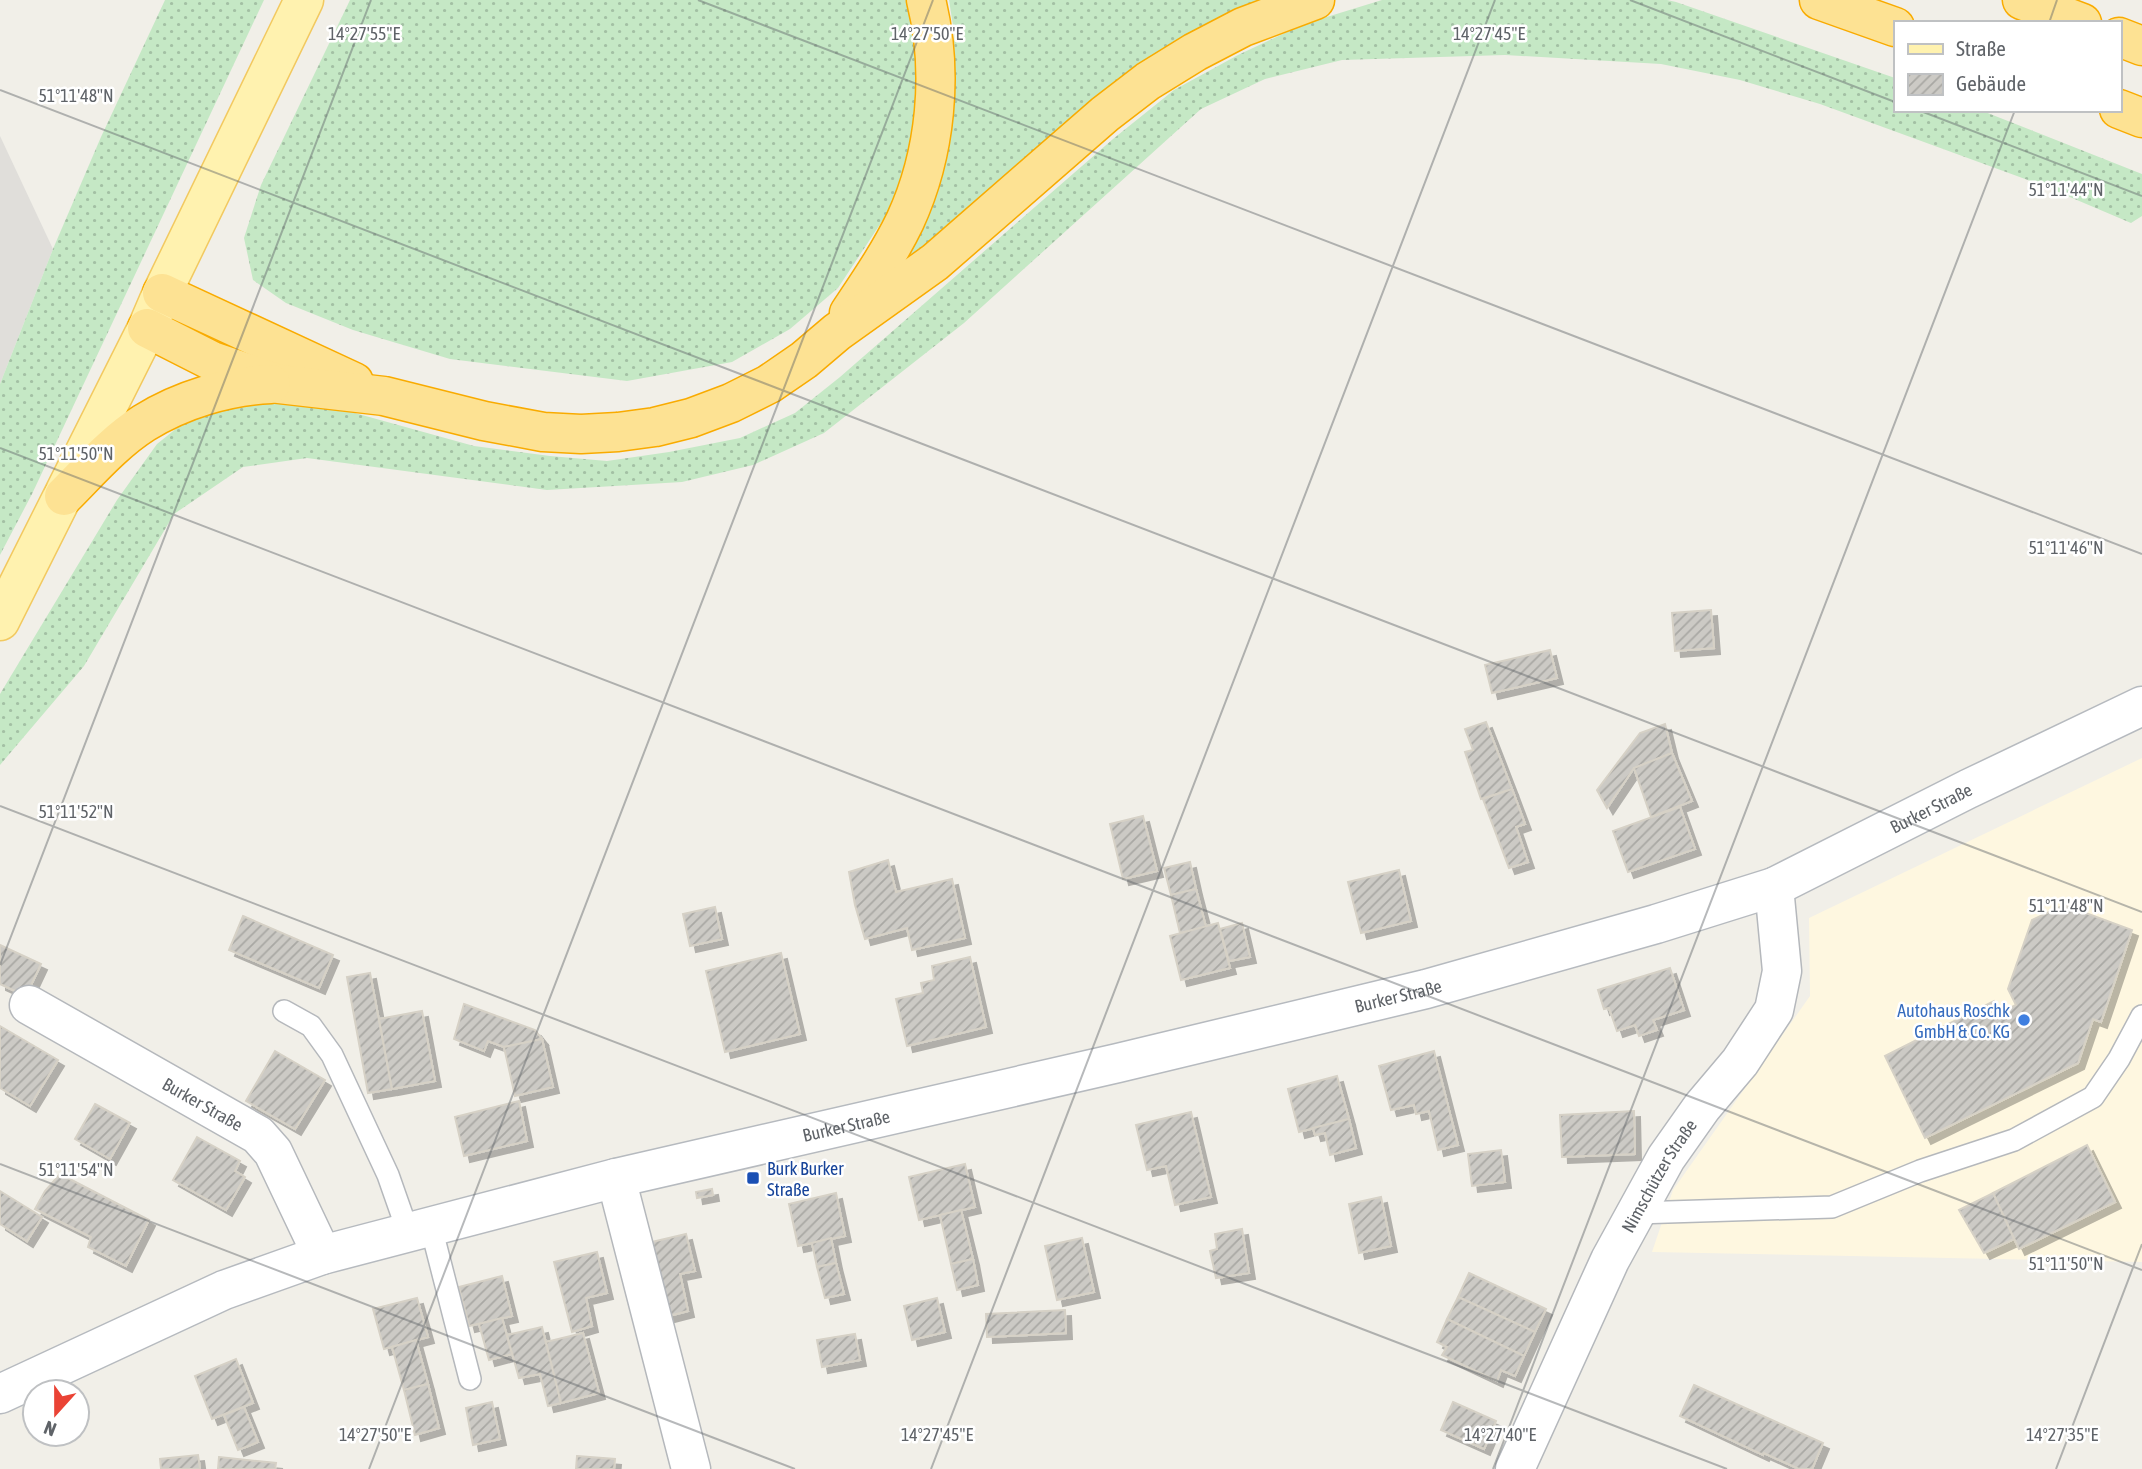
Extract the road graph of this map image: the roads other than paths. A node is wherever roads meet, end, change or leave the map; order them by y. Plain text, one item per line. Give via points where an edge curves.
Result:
1 (304, 0) edge
2 (926, 0) edge
3 (1315, 0) edge
4 (1819, 0) edge
5 (2022, 0) edge
6 (2077, 21) edge
7 (1894, 26) edge
8 (2121, 38) edge
9 (2142, 46) edge
10 (2121, 110) edge
11 (2142, 118) edge
12 (162, 293) junction
13 (147, 328) junction
14 (837, 332) junction
15 (279, 384) junction
16 (384, 396) junction
17 (64, 496) junction
18 (0, 621) edge
19 (2142, 706) edge
20 (1774, 887) junction
21 (29, 1005) dead end
22 (284, 1011) dead end
23 (2142, 1016) edge
24 (616, 1178) junction
25 (1636, 1213) junction
26 (419, 1229) junction
27 (322, 1255) junction
28 (470, 1380) dead end
29 (0, 1394) edge
30 (691, 1469) edge
31 (1515, 1469) edge

1 - 12 main road
2 - 14 highway via 935,61 935,101 920,181 887,256
3 - 14 highway via 1243,27 1148,81 935,262
4 - 7 highway
5 - 6 highway
8 - 9 highway
10 - 11 highway
12 - 13 main road
12 - 16 highway
13 - 15 highway via 212,361
13 - 17 main road
14 - 16 highway via 769,384 731,403 655,427 581,434 543,432
15 - 16 highway
15 - 17 highway via 205,396 142,424
17 - 18 main road
19 - 20 street, Burker Straße
20 - 24 street, Burker Straße via 1426,989
20 - 25 street, Nimschützer Straße via 1782,971 1774,1010 1666,1158
21 - 27 street, Burker Straße via 258,1135 274,1152
22 - 26 lane via 311,1026 332,1055 388,1175
23 - 25 lane via 2093,1097 2014,1140 1832,1207
24 - 26 street, Burker Straße
24 - 30 street
25 - 31 street, Nimschützer Straße
26 - 27 street, Burker Straße
26 - 28 lane
27 - 29 street, Burker Straße via 224,1290

